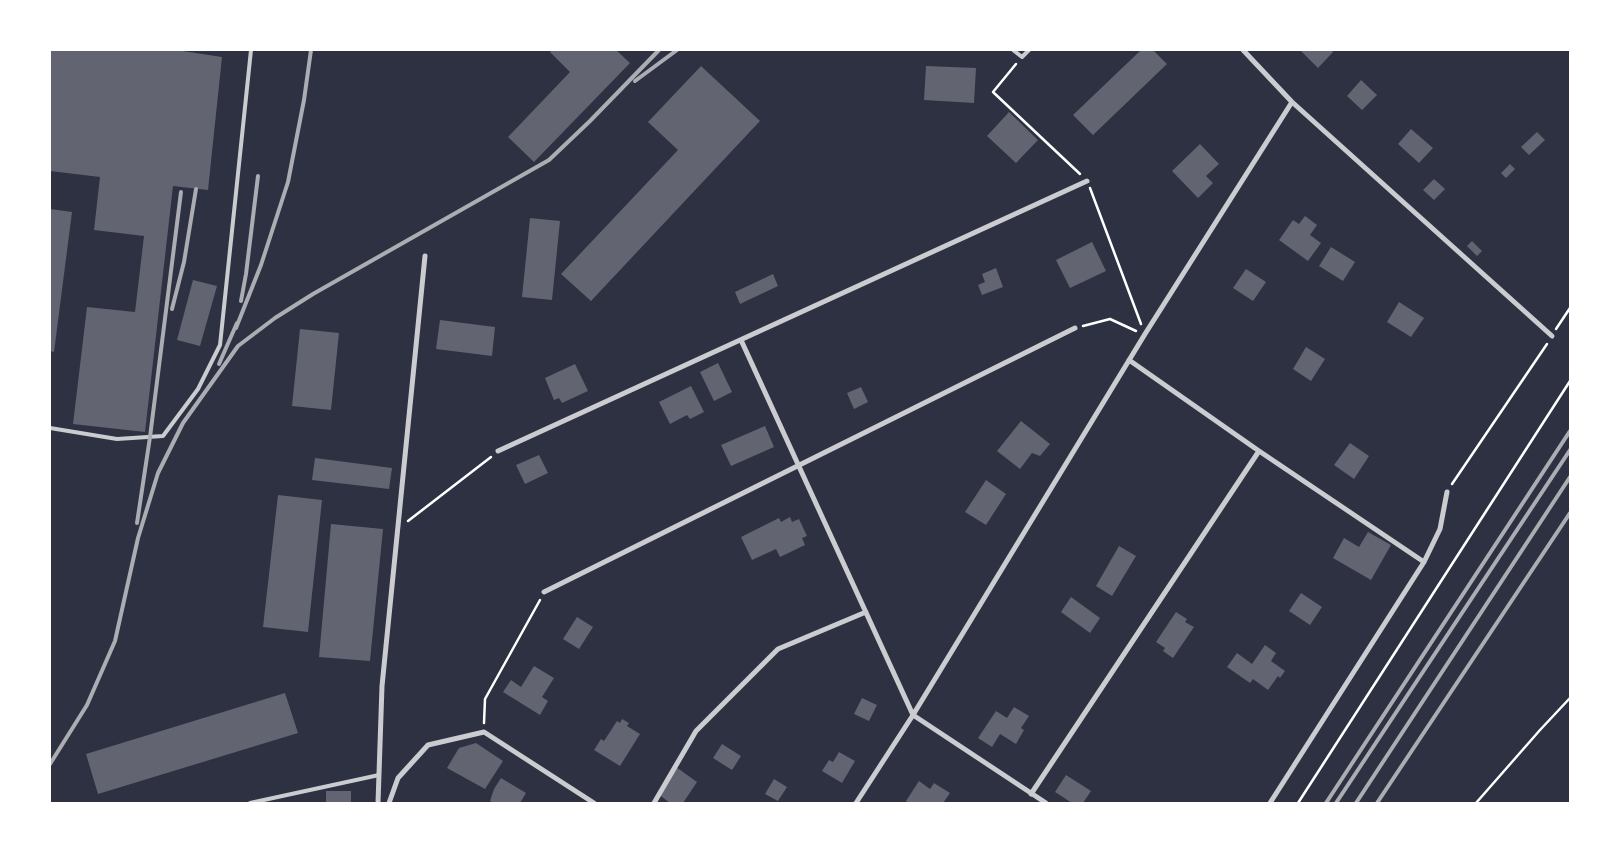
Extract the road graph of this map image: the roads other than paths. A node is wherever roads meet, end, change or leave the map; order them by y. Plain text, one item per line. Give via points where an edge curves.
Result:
1 (251, 50) edge
2 (1012, 50) edge
3 (1029, 50) edge
4 (1243, 50) edge
5 (1292, 102) junction
6 (1087, 181) dead end
7 (425, 256) dead end
8 (1075, 328) road end
9 (1552, 336) road end
10 (741, 340) junction
11 (1129, 360) junction
12 (50, 428) edge
13 (498, 451) road end
14 (1259, 451) junction
15 (799, 466) junction
16 (1447, 492) road end
17 (1424, 562) junction
18 (544, 592) road end
19 (866, 612) junction
20 (913, 715) junction
21 (379, 775) junction
22 (1031, 794) junction
23 (250, 803) edge
24 (378, 803) edge
25 (389, 803) edge
26 (594, 803) edge
27 (654, 803) edge
28 (856, 803) edge
29 (1046, 803) edge
30 (1270, 803) edge

1 - 12 lane via 220,345 198,389 163,436 117,439
2 - 3 lane via 1022,57
4 - 5 street
5 - 9 street
5 - 11 street
6 - 10 street
7 - 21 street via 382,686
8 - 15 street
10 - 13 street
10 - 15 street
11 - 14 street
11 - 20 street
14 - 17 street
14 - 22 street
15 - 18 street
15 - 19 street
16 - 17 street via 1440,529
17 - 30 street
19 - 20 street
19 - 27 street via 778,649 696,731
20 - 22 street
20 - 28 street
21 - 23 lane
21 - 24 street
22 - 29 street
25 - 26 street via 398,778 428,745 484,732

